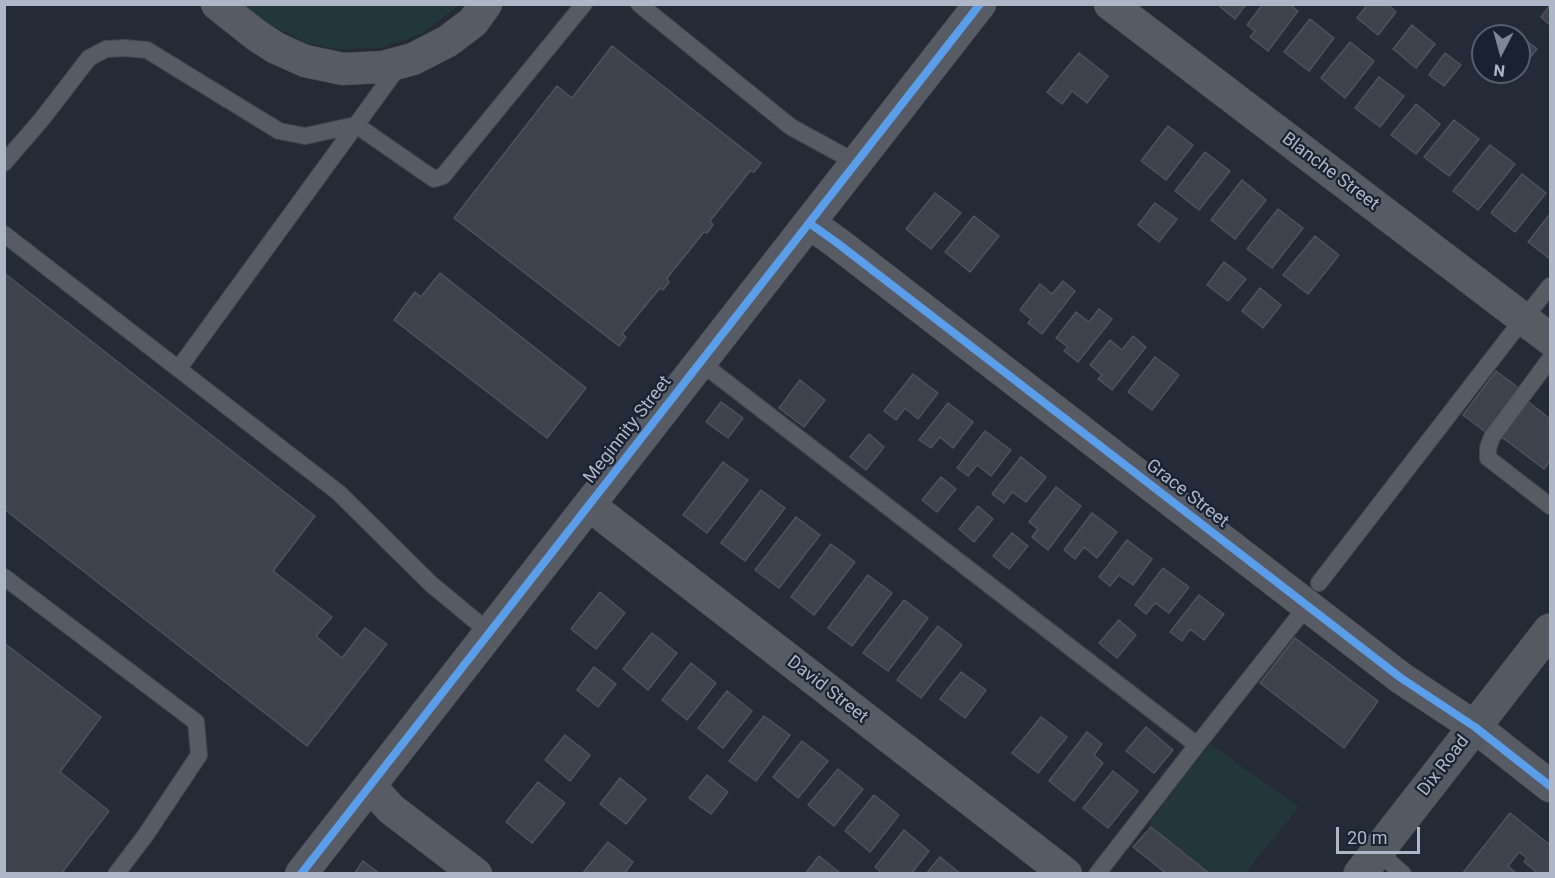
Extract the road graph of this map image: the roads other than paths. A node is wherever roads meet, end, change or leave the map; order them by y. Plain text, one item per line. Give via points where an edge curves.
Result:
1 (217, 4) edge
2 (486, 4) edge
3 (584, 4) edge
4 (639, 4) edge
5 (980, 4) edge
6 (1110, 4) edge
7 (402, 62) junction
8 (356, 125) junction
9 (4, 163) edge
10 (857, 163) junction
11 (809, 223) junction
12 (4, 234) edge
13 (1551, 286) edge
14 (1524, 319) junction
15 (1551, 339) edge
16 (1551, 359) edge
17 (700, 362) junction
18 (179, 368) junction
19 (589, 505) junction
20 (1551, 506) edge
21 (4, 577) edge
22 (1313, 595) junction
23 (1551, 630) edge
24 (489, 632) junction
25 (1475, 727) junction
26 (1197, 745) junction
27 (369, 786) junction
28 (1551, 786) edge
29 (1369, 862) edge
30 (116, 873) edge
31 (301, 873) edge
32 (476, 873) edge
33 (1066, 873) edge
34 (1097, 873) edge
35 (1403, 873) edge

1 - 7 street via 276,48 305,61 343,69
2 - 7 street via 473,22 448,41
3 - 8 lane via 443,176 434,179
4 - 10 lane via 791,127
5 - 10 street, Meginnity Street
6 - 14 street, Blanche Street
7 - 8 lane
8 - 9 lane via 305,136 279,131 147,50 106,49 89,58
8 - 18 lane
10 - 11 street, Meginnity Street
11 - 17 street, Meginnity Street
11 - 22 street, Grace Street
12 - 18 lane
13 - 14 lane
14 - 15 street, Blanche Street
14 - 22 lane
16 - 20 lane via 1492,436 1488,458
17 - 19 street, Meginnity Street
17 - 26 lane
18 - 24 lane via 339,493 431,584
19 - 24 street, Meginnity Street
19 - 33 street, David Street
21 - 30 lane via 196,722 199,755
22 - 25 street, Grace Street via 1401,678
22 - 26 lane
23 - 25 main road, Dix Road
24 - 27 street, Meginnity Street
25 - 28 street, Grace Street
25 - 29 main road, Dix Road
26 - 34 lane
27 - 31 street, Meginnity Street
27 - 32 street via 391,809
29 - 35 lane

